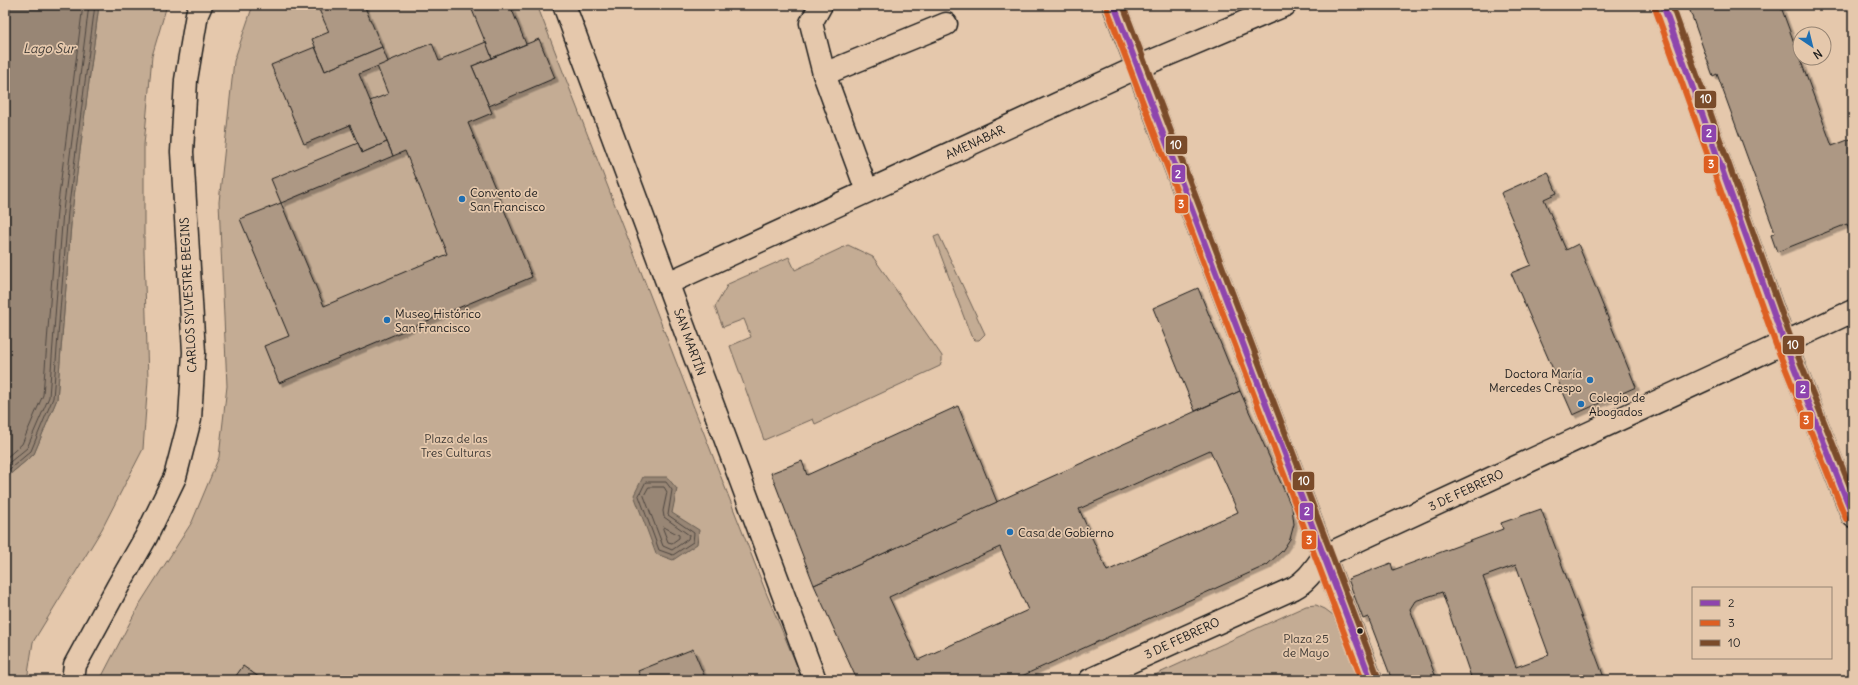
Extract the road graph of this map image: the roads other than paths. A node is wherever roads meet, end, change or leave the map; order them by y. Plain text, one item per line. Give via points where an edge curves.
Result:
1 (201, 5) edge
2 (564, 5) edge
3 (821, 5) edge
4 (1114, 5) edge
5 (1285, 5) edge
6 (1663, 5) edge
7 (946, 24) dead end
8 (1138, 67) junction
9 (824, 74) junction
10 (867, 191) junction
11 (668, 283) junction
12 (1853, 311) edge
13 (1784, 342) junction
14 (1853, 516) edge
15 (1324, 556) junction
16 (73, 680) edge
17 (815, 680) edge
18 (1090, 680) edge
19 (1372, 680) edge

1 - 16 street, CARLOS SYLVESTRE BEGINS via 197,14 186,80 182,152 194,352 190,419 175,477 146,537 76,665
2 - 11 street, SAN MARTÍN
3 - 9 street via 811,23
4 - 8 street
5 - 8 street, AMENABAR
6 - 13 street
7 - 9 street
8 - 10 street, AMENABAR
8 - 15 street
9 - 10 street
10 - 11 street, AMENABAR
11 - 17 street, SAN MARTÍN
12 - 13 street, 3 DE FEBRERO
13 - 14 street
13 - 15 street, 3 DE FEBRERO
15 - 18 street, 3 DE FEBRERO via 1311,575 1294,588
15 - 19 street

